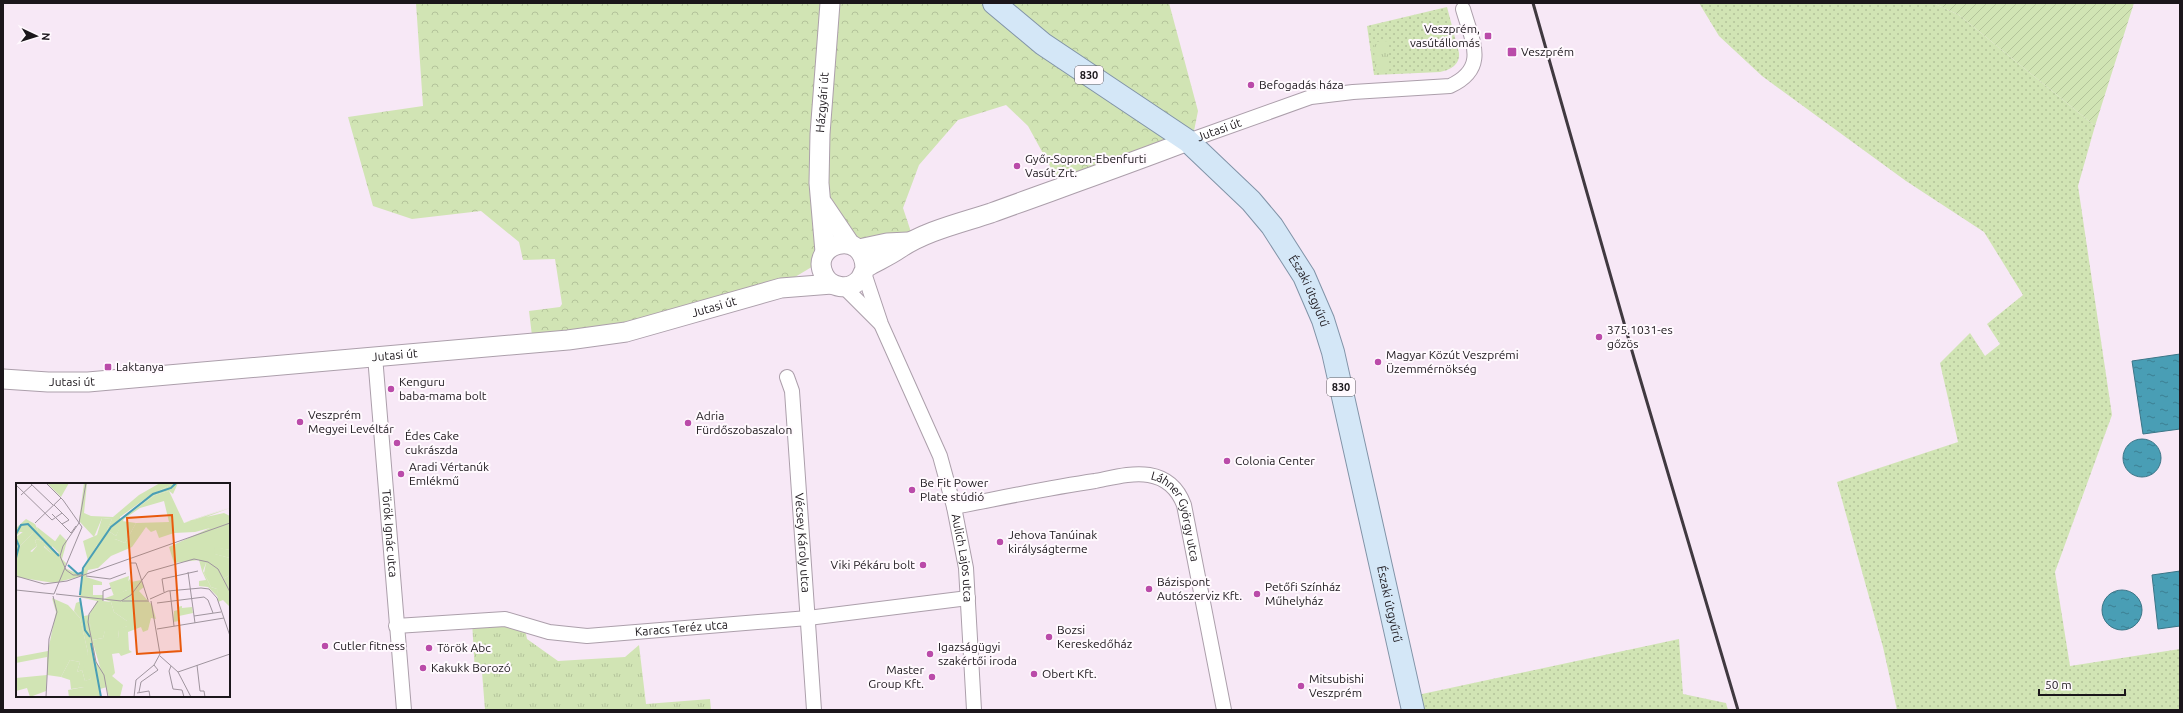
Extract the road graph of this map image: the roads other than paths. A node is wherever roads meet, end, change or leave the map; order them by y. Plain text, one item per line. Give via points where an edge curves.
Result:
1 (830, 3) edge
2 (994, 3) edge
3 (1463, 8) dead end
4 (1188, 141) junction
5 (822, 202) junction
6 (910, 242) junction
7 (854, 247) junction
8 (823, 257) junction
9 (864, 271) junction
10 (838, 286) junction
11 (781, 288) junction
12 (881, 324) junction
13 (375, 356) junction
14 (787, 377) dead end
15 (3, 379) edge
16 (954, 507) junction
17 (968, 598) junction
18 (808, 618) junction
19 (396, 626) junction
20 (404, 710) edge
21 (814, 710) edge
22 (974, 710) edge
23 (1224, 710) edge
24 (1413, 710) edge

1 - 5 street, Házgyári út via 820,134 819,183
2 - 4 main road, Északi útgyűrű / 830 via 1043,44
3 - 4 street, Jutasi út via 1475,57 1474,67 1455,84 1311,97
4 - 6 street, Jutasi út
4 - 24 main road, Északi útgyűrű / 830 via 1230,179 1272,226 1304,276 1323,320 1334,352
5 - 7 street, Házgyári út
5 - 8 street, Házgyári út
6 - 7 street, Jutasi út
6 - 9 street, Jutasi út
7 - 8 street, Jutasi út via 834,245
7 - 9 street via 863,256
8 - 10 street via 824,275
8 - 11 street, Jutasi út
9 - 10 street, Jutasi út via 856,283
9 - 12 street, Aulich Lajos utca
10 - 11 street, Jutasi út
10 - 12 street, Aulich Lajos utca
11 - 13 street, Jutasi út via 626,332 568,340
12 - 16 street, Aulich Lajos utca via 940,456
13 - 15 street, Jutasi út via 88,382
13 - 19 street, Török Ignác utca
14 - 18 street, Vécsey Károly utca via 792,391
16 - 17 street, Aulich Lajos utca via 966,568
16 - 23 street, Láhner György utca via 1039,489 1141,474 1158,478 1172,486 1184,505
17 - 18 street, Karacs Teréz utca
17 - 22 street, Aulich Lajos utca
18 - 19 street, Karacs Teréz utca via 587,636 549,632 505,619
18 - 21 street, Vécsey Károly utca
19 - 20 street, Török Ignác utca

